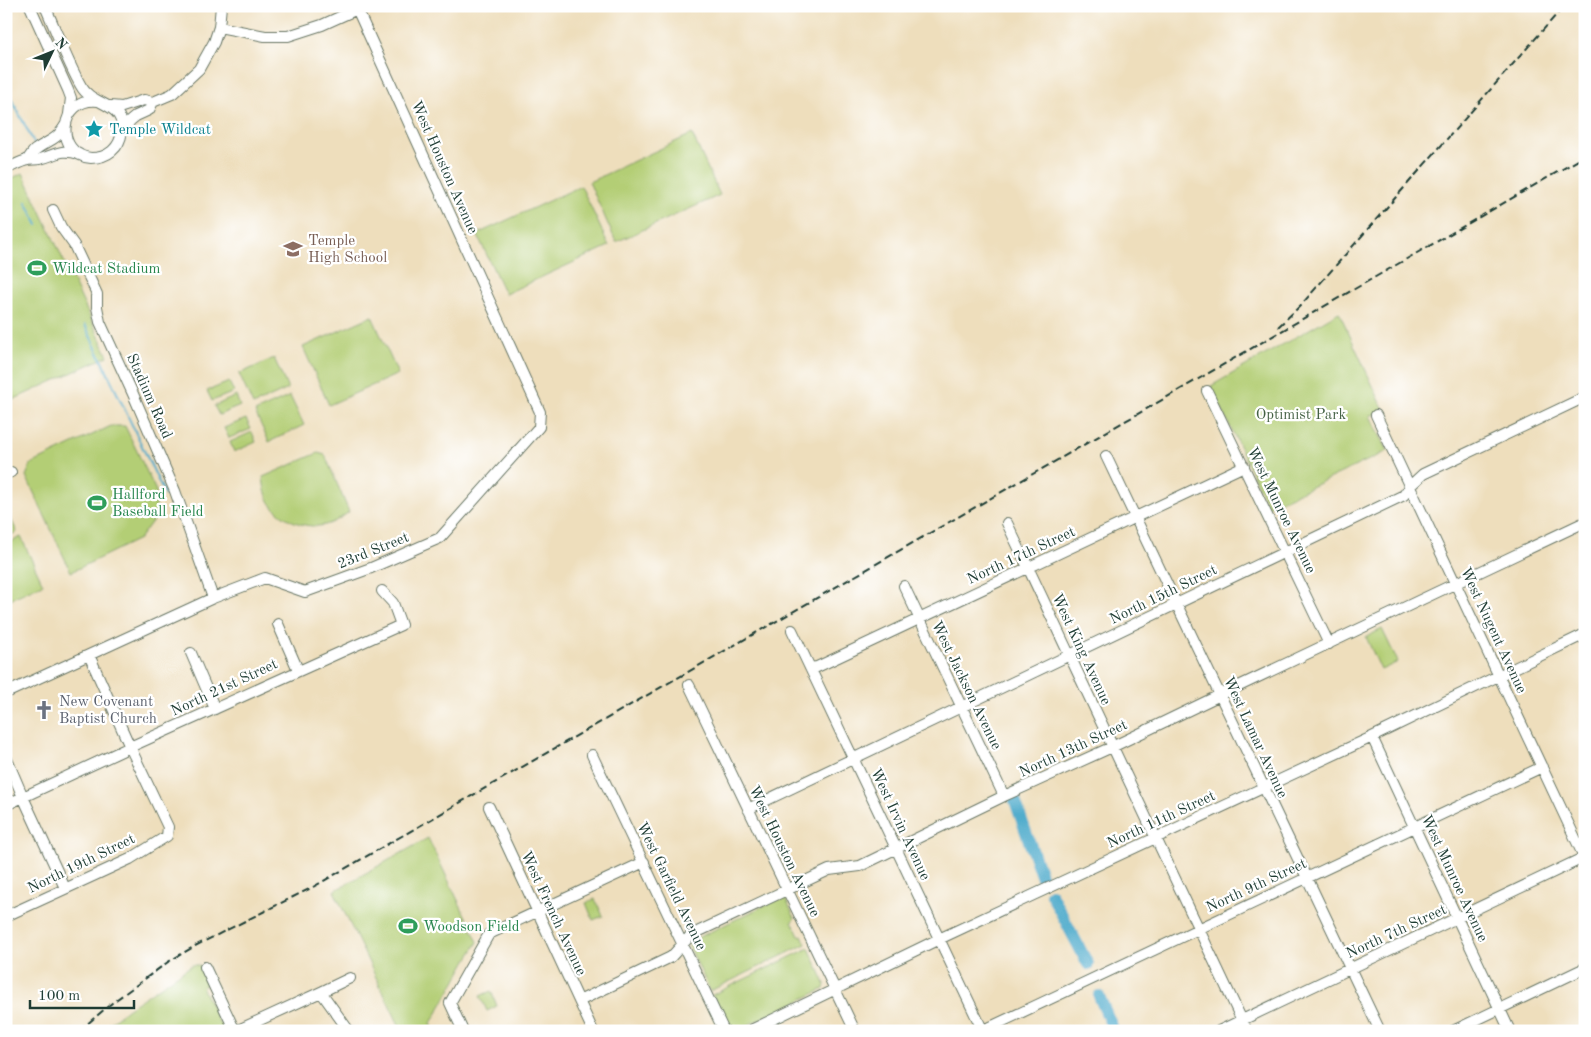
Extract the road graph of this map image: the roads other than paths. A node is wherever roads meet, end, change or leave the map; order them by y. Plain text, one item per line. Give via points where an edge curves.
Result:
1 (30, 6) edge
2 (45, 6) edge
3 (221, 6) edge
4 (360, 8) edge
5 (218, 27) junction
6 (98, 102) junction
7 (153, 102) junction
8 (110, 106) junction
9 (67, 120) junction
10 (122, 133) junction
11 (80, 154) junction
12 (27, 160) junction
13 (6, 169) edge
14 (54, 210) dead end
15 (506, 337) joint
16 (1207, 390) dead end
17 (1585, 397) edge
18 (1376, 415) dead end
19 (1106, 456) dead end
20 (1244, 466) junction
21 (1410, 486) junction
22 (1135, 518) junction
23 (1585, 522) edge
24 (1007, 523) dead end
25 (1286, 552) junction
26 (1027, 568) junction
27 (1455, 584) junction
28 (904, 586) dead end
29 (382, 591) dead end
30 (212, 598) junction
31 (1177, 604) junction
32 (920, 620) junction
33 (278, 624) dead end
34 (792, 630) dead end
35 (1585, 634) edge
36 (1329, 644) junction
37 (191, 653) dead end
38 (89, 655) junction
39 (1069, 656) junction
40 (810, 668) junction
41 (298, 670) junction
42 (1498, 675) junction
43 (689, 685) dead end
44 (6, 693) edge
45 (1220, 695) junction
46 (962, 707) junction
47 (215, 709) junction
48 (1372, 737) junction
49 (130, 747) junction
50 (1112, 747) junction
51 (592, 755) dead end
52 (6, 757) edge
53 (853, 759) junction
54 (1542, 767) junction
55 (1264, 788) junction
56 (1004, 796) junction
57 (23, 797) junction
58 (6, 805) edge
59 (489, 807) dead end
60 (748, 808) junction
61 (1414, 826) junction
62 (1156, 838) junction
63 (896, 850) junction
64 (1585, 858) edge
65 (644, 862) junction
66 (1306, 878) junction
67 (65, 888) junction
68 (786, 890) junction
69 (537, 912) junction
70 (6, 916) edge
71 (1458, 918) junction
72 (1197, 928) junction
73 (939, 939) junction
74 (683, 944) junction
75 (205, 967) dead end
76 (1351, 968) junction
77 (1585, 968) edge
78 (350, 978) dead end
79 (836, 989) junction
80 (321, 992) junction
81 (579, 1001) junction
82 (1500, 1008) junction
83 (1242, 1020) junction
84 (236, 1031) edge
85 (349, 1031) edge
86 (463, 1031) edge
87 (593, 1031) edge
88 (724, 1031) edge
89 (749, 1031) edge
90 (855, 1031) edge
91 (983, 1031) edge
92 (1219, 1031) edge
93 (1247, 1031) edge
94 (1380, 1031) edge
95 (1453, 1031) edge
96 (1510, 1031) edge

1 - 9 street via 68,90 71,105
2 - 6 street via 80,85 88,96
3 - 5 street
4 - 5 street via 288,36 265,36
4 - 15 street, West Houston Avenue
5 - 7 street via 214,42 199,69 172,94
6 - 8 street
6 - 9 street via 84,102
7 - 8 street via 144,100 122,107
7 - 10 street via 149,110 130,121
8 - 10 street via 120,120
9 - 11 street via 67,140
9 - 12 street via 60,134 35,150
10 - 11 street via 116,148 108,154 89,158
11 - 12 street via 64,152 39,160
12 - 13 street
14 - 30 street, Stadium Road via 96,294 100,322 175,492
15 - 30 street, 23rd Street via 540,412 539,427 440,538 305,592 265,578
16 - 20 street, West Munroe Avenue
17 - 21 street, North 15th Street via 1423,474
18 - 21 street, West Nugent Avenue
19 - 22 street, West Lamar Avenue
20 - 22 street, North 17th Street
20 - 25 street, West Munroe Avenue
21 - 25 street, North 15th Street via 1404,495
21 - 27 street, West Nugent Avenue
22 - 26 street, North 17th Street
22 - 31 street, West Lamar Avenue
23 - 27 street, North 13th Street
24 - 26 street, West King Avenue
25 - 31 street, North 15th Street
25 - 36 street, West Munroe Avenue
26 - 32 street, North 17th Street
26 - 39 street, West King Avenue
27 - 36 street, North 13th Street
27 - 42 street, West Nugent Avenue
28 - 32 street, West Jackson Avenue
29 - 41 street, North 21st Street via 393,603 401,624
30 - 38 street, 23rd Street
31 - 39 street, North 15th Street
31 - 45 street, West Lamar Avenue
32 - 40 street, North 17th Street
32 - 46 street, West Jackson Avenue
33 - 41 street
34 - 40 street, West Irvin Avenue
35 - 42 street, North 11th Street
36 - 45 street, North 13th Street
37 - 47 street
38 - 44 street, 23rd Street
38 - 49 street
39 - 46 street, North 15th Street
39 - 50 street, West King Avenue
40 - 53 street, West Irvin Avenue
41 - 47 street, North 21st Street
42 - 48 street, North 11th Street
42 - 54 street, West Nugent Avenue
43 - 60 street, West Houston Avenue
45 - 50 street, North 13th Street
45 - 55 street, West Lamar Avenue
46 - 53 street, North 15th Street
46 - 56 street, West Jackson Avenue
47 - 49 street, North 21st Street
48 - 55 street, North 11th Street
48 - 61 street, West Munroe Avenue
49 - 57 street, North 21st Street
49 - 67 street, North 19th Street via 168,827 167,836 130,859
50 - 56 street, North 13th Street
50 - 62 street, West King Avenue
51 - 65 street, West Garfield Avenue
52 - 57 street
53 - 60 street, North 15th Street
53 - 63 street, West Irvin Avenue
54 - 61 street, North 9th Street
54 - 64 street, West Nugent Avenue
55 - 62 street, North 11th Street
55 - 66 street, West Lamar Avenue
56 - 63 street, North 13th Street
57 - 58 street, North 21st Street
57 - 67 street
59 - 69 street, West French Avenue
60 - 68 street, West Houston Avenue
61 - 66 street, North 9th Street
61 - 71 street, West Munroe Avenue
62 - 72 street, West King Avenue
62 - 73 street, North 11th Street
63 - 68 street, North 13th Street via 860,866 829,870
63 - 73 street, West Irvin Avenue
64 - 71 street, North 7th Street
65 - 69 street
65 - 74 street, West Garfield Avenue
66 - 72 street, North 9th Street
66 - 76 street, West Lamar Avenue
67 - 70 street, North 19th Street
68 - 74 street, North 13th Street via 691,935
68 - 79 street, West Houston Avenue
69 - 81 street, West French Avenue
69 - 86 street via 490,934 450,1003
71 - 76 street, North 7th Street
71 - 82 street, West Munroe Avenue
72 - 83 street, West King Avenue
72 - 91 street, North 9th Street
73 - 79 street, North 11th Street
73 - 91 street, West Irvin Avenue
74 - 81 street, North 13th Street via 671,957
74 - 88 street, West Garfield Avenue
75 - 84 street
76 - 83 street, North 7th Street
76 - 94 street, West Lamar Avenue
77 - 82 street
78 - 80 street
79 - 89 street, North 11th Street
79 - 90 street, West Houston Avenue
80 - 84 street
80 - 85 street
81 - 87 street, West French Avenue
82 - 95 street
82 - 96 street, West Munroe Avenue
83 - 92 street, North 7th Street
83 - 93 street, West King Avenue

